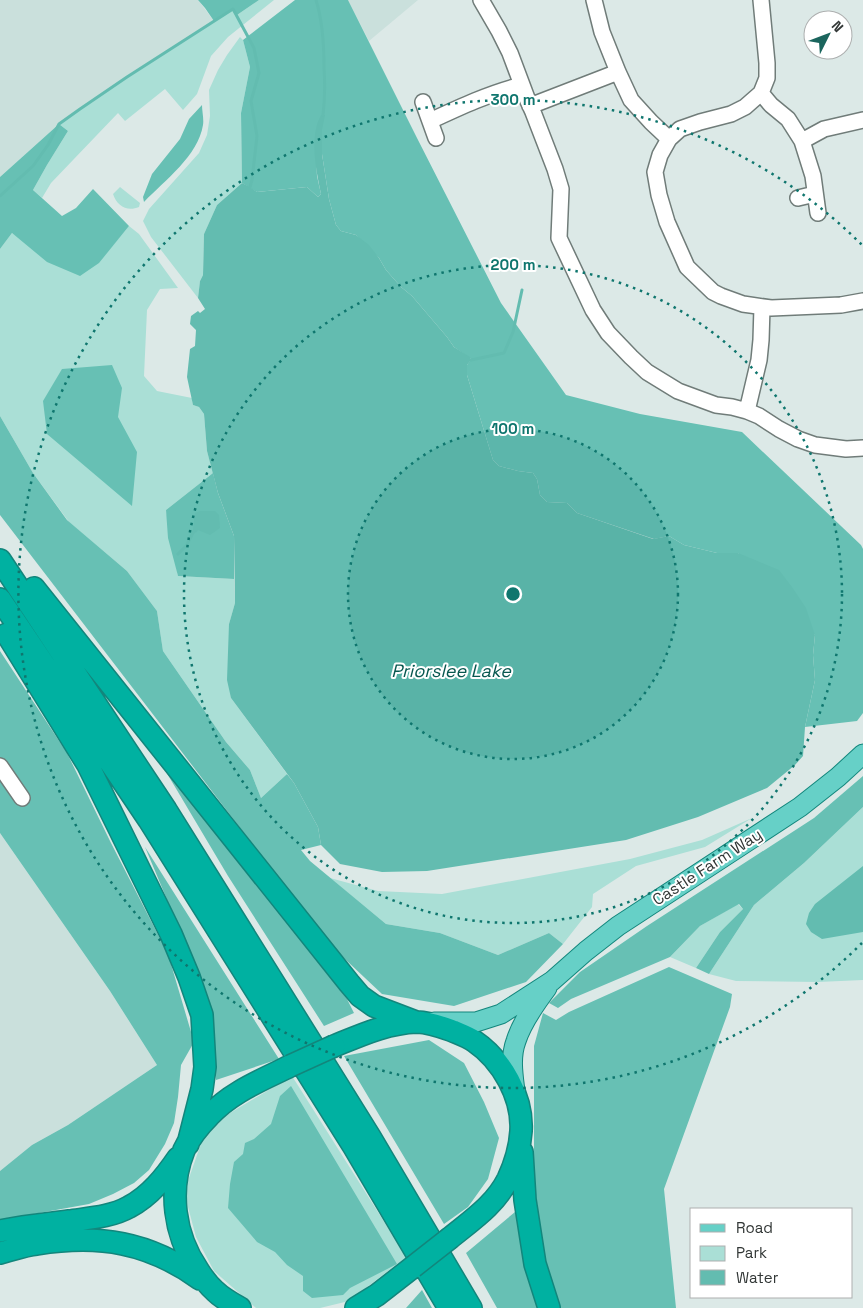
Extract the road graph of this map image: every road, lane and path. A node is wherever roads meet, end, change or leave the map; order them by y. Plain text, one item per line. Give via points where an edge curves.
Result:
1 (481, 0) edge
2 (594, 0) edge
3 (761, 0) edge
4 (618, 72) junction
5 (522, 86) junction
6 (761, 93) junction
7 (423, 102) dead end
8 (530, 106) junction
9 (430, 120) junction
10 (863, 120) edge
11 (436, 138) dead end
12 (669, 139) junction
13 (802, 141) junction
14 (815, 194) junction
15 (798, 198) dead end
16 (818, 213) dead end
17 (863, 301) edge
18 (841, 305) junction
19 (863, 306) edge
20 (762, 307) junction
21 (747, 411) junction
22 (863, 448) edge
23 (0, 546) edge
24 (0, 560) edge
25 (0, 599) edge
26 (0, 623) edge
27 (863, 754) edge
28 (0, 766) edge
29 (22, 798) dead end
30 (552, 981) junction
31 (419, 1022) junction
32 (516, 1098) junction
33 (521, 1132) junction
34 (186, 1146) junction
35 (0, 1232) edge
36 (0, 1253) edge
37 (215, 1295) edge
38 (240, 1308) edge
39 (356, 1308) edge
40 (449, 1308) edge
41 (471, 1308) edge
42 (549, 1308) edge

1 - 5 street via 500,31
2 - 4 street via 602,32
3 - 6 street via 767,63 767,78
4 - 8 street
4 - 12 street via 632,100
5 - 8 street
5 - 9 street via 484,97
6 - 12 street via 745,107 680,129
6 - 13 street via 788,119
7 - 9 street
8 - 21 street via 550,152 561,189 559,238 593,310 608,333 647,372 678,391 716,405
9 - 11 street
10 - 13 street via 824,129
12 - 20 street via 655,172 668,222 688,268 713,292 743,304
13 - 14 street
14 - 15 street
14 - 16 street
17 - 18 street
18 - 19 street
18 - 20 street
20 - 21 street via 759,360
21 - 22 street via 815,445
23 - 31 highway via 348,984 374,1006
24 - 41 highway via 166,810 370,1137
25 - 40 highway via 149,820 354,1147
26 - 34 highway via 88,765 189,977 202,1015 205,1067
27 - 30 main road, Castle Farm Way via 800,807 618,926
28 - 29 street
30 - 31 main road, Castle Farm Way via 487,1019 476,1022
30 - 32 main road, Castle Farm Way via 528,1016 516,1042 513,1058
31 - 32 highway via 466,1036 484,1048 502,1069
31 - 34 highway, bridge via 395,1024 368,1032 241,1090 201,1124
32 - 33 highway
33 - 39 highway, bridge via 508,1179 486,1209
33 - 42 highway via 525,1200 535,1264
34 - 35 highway via 159,1183 128,1208 99,1217
34 - 37 highway via 175,1185 179,1230 192,1261
36 - 37 highway via 67,1240 126,1244 178,1264
37 - 38 highway

